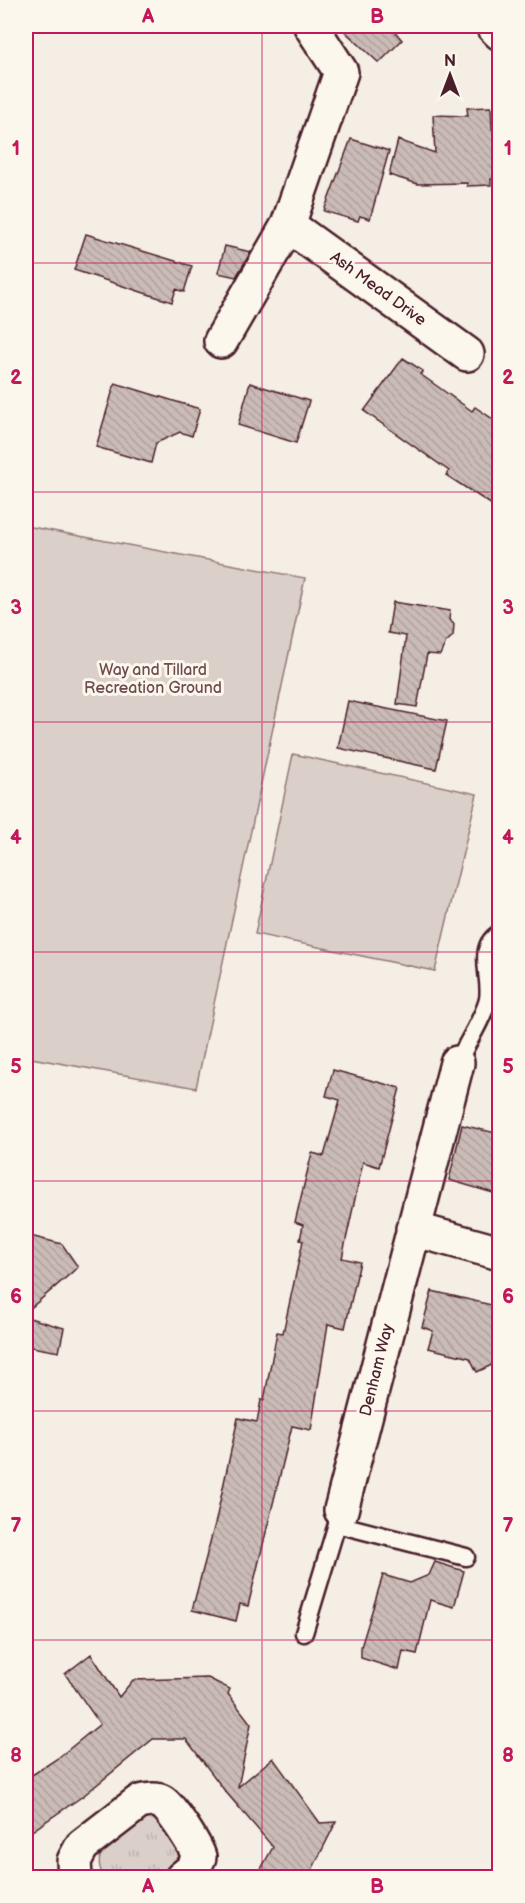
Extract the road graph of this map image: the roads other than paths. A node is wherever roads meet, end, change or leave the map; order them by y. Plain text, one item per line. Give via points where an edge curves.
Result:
1 (311, 26) edge
2 (493, 26) edge
3 (500, 33) edge
4 (288, 225) junction
5 (221, 341) dead end
6 (467, 354) dead end
7 (500, 933) edge
8 (494, 998) edge
9 (457, 1063) joint
10 (413, 1229) junction
11 (500, 1253) edge
12 (339, 1517) junction
13 (466, 1557) dead end
14 (303, 1633) dead end
15 (75, 1878) edge
16 (182, 1878) edge

1 - 4 street via 341,72
2 - 3 street
4 - 5 street
4 - 6 street, Ash Mead Drive
7 - 8 lane via 491,938 487,950
8 - 9 lane
9 - 10 street, Denham Way
10 - 11 street
10 - 12 street, Denham Way
12 - 13 lane
12 - 14 lane
15 - 16 street via 74,1861 81,1846 139,1802 150,1800 162,1802 196,1845 199,1857 194,1869

